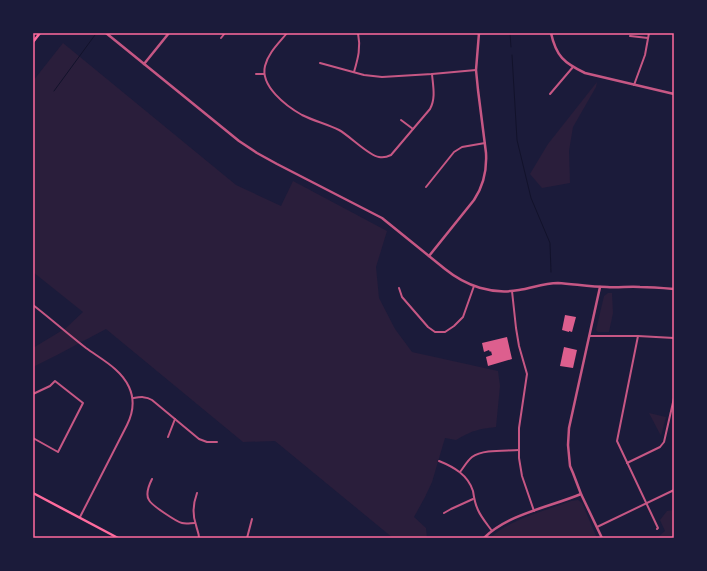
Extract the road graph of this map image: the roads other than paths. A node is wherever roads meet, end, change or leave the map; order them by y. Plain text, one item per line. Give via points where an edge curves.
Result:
1 (40, 33) edge
2 (106, 33) edge
3 (169, 33) edge
4 (225, 33) edge
5 (287, 33) edge
6 (358, 33) edge
7 (478, 33) edge
8 (551, 33) edge
9 (649, 33) edge
10 (630, 36) dead end
11 (221, 38) dead end
12 (648, 38) junction
13 (33, 42) edge
14 (320, 63) dead end
15 (144, 64) junction
16 (573, 67) junction
17 (476, 70) junction
18 (354, 72) junction
19 (256, 74) dead end
20 (264, 74) junction
21 (432, 74) junction
22 (634, 85) junction
23 (550, 94) dead end
24 (674, 94) edge
25 (401, 120) dead end
26 (413, 130) junction
27 (485, 143) junction
28 (426, 187) dead end
29 (429, 256) junction
30 (474, 286) junction
31 (600, 287) junction
32 (399, 288) dead end
33 (674, 289) edge
34 (512, 291) junction
35 (33, 305) edge
36 (590, 336) junction
37 (638, 336) junction
38 (674, 338) edge
39 (33, 394) edge
40 (133, 398) junction
41 (674, 398) edge
42 (175, 419) junction
43 (168, 437) dead end
44 (33, 438) edge
45 (217, 442) dead end
46 (519, 450) junction
47 (439, 461) dead end
48 (627, 463) junction
49 (460, 472) junction
50 (152, 479) dead end
51 (674, 490) edge
52 (33, 493) edge
53 (197, 493) dead end
54 (581, 494) junction
55 (474, 499) junction
56 (647, 503) junction
57 (534, 511) junction
58 (444, 513) dead end
59 (80, 517) junction
60 (252, 519) dead end
61 (195, 523) junction
62 (597, 527) junction
63 (657, 529) dead end
64 (492, 531) junction
65 (118, 538) edge
66 (199, 538) edge
67 (247, 538) edge
68 (484, 538) edge
69 (602, 538) edge

1 - 13 main road
2 - 15 street
3 - 15 street
4 - 11 street
5 - 20 street via 269,56
6 - 18 street via 360,50
7 - 17 street
8 - 16 street via 554,47 564,61
9 - 12 street
10 - 12 street
12 - 22 street
14 - 18 street
15 - 29 street via 248,148 382,218
16 - 22 street via 585,73
16 - 23 street
17 - 21 street
17 - 27 street
18 - 21 street via 382,77
19 - 20 street
20 - 26 street via 271,90 293,109 348,135 378,157 391,155
21 - 26 street via 433,104
22 - 24 street
25 - 26 street
27 - 28 street via 462,147 454,152
27 - 29 street via 486,168 483,184 474,200
29 - 30 street via 452,275
30 - 32 street via 463,317 445,332 435,332 428,327 402,297
30 - 34 street via 494,291
31 - 33 street via 639,286
31 - 34 street via 559,283
31 - 36 street
34 - 46 street via 519,346 527,374 519,428
35 - 40 street via 119,372 129,385
36 - 37 street
36 - 54 street via 569,428 568,445 570,466
37 - 38 street
37 - 48 street via 617,441
39 - 44 street via 54,382 82,403 58,452
40 - 42 street via 148,398
40 - 59 street via 132,416
41 - 48 street via 664,442 660,447
42 - 43 street
42 - 45 street via 199,439
46 - 49 street via 478,454 472,457
46 - 57 street via 522,476
47 - 49 street
48 - 56 street
49 - 55 street via 473,491
50 - 61 street via 147,495 149,501 182,523
51 - 56 street
52 - 59 main road
53 - 61 street via 193,511
54 - 57 street
54 - 62 street
55 - 58 street
55 - 64 street via 480,515
56 - 62 street
56 - 63 street
57 - 64 street
59 - 65 main road
60 - 67 street
61 - 66 street
62 - 69 street
64 - 68 street

